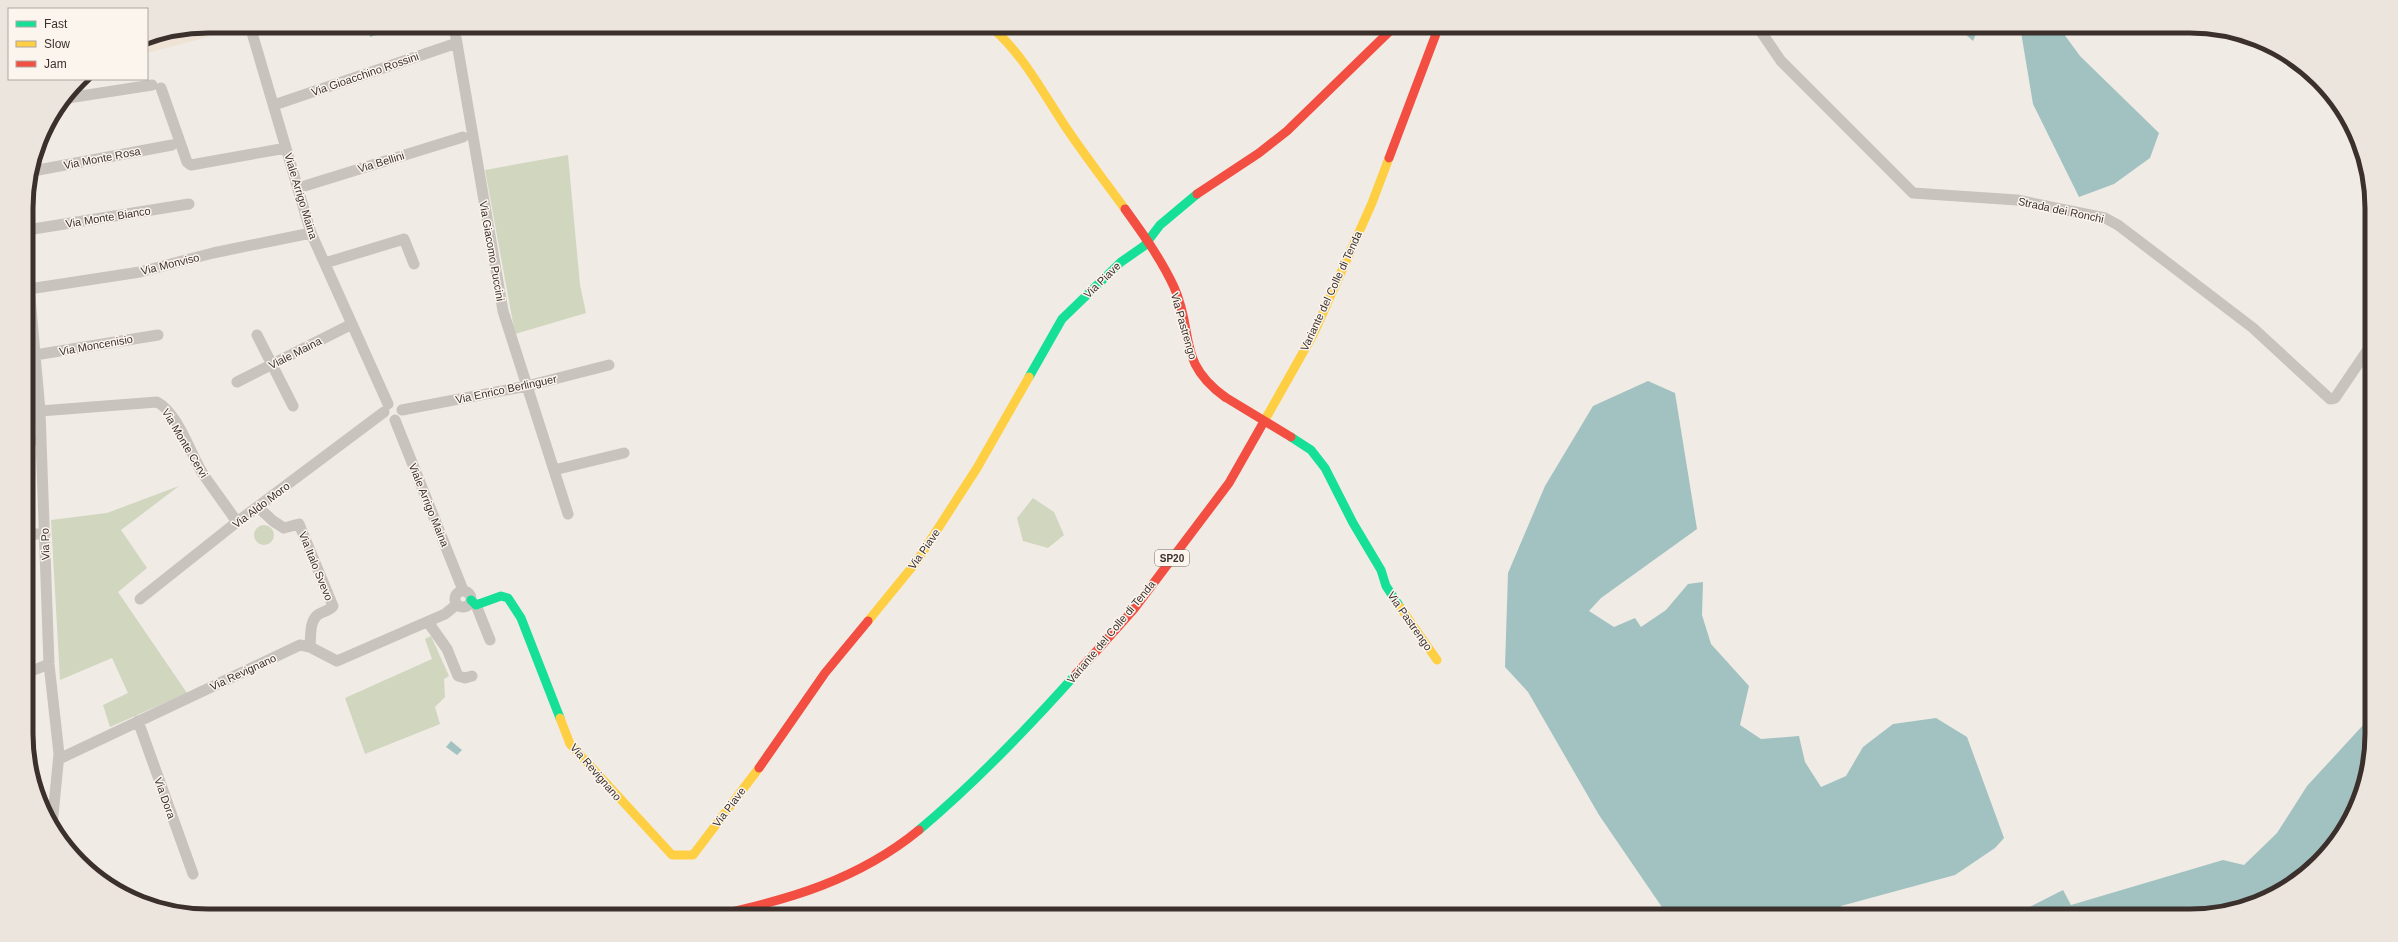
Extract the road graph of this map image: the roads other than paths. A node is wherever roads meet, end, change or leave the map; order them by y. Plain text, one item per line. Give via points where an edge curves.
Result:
1 (252, 33) edge
2 (455, 33) edge
3 (997, 33) edge
4 (1388, 33) edge
5 (1436, 33) edge
6 (1762, 33) edge
7 (457, 43) junction
8 (116, 87) edge
9 (73, 97) edge
10 (274, 105) junction
11 (463, 137) dead end
12 (172, 145) dead end
13 (286, 148) junction
14 (37, 170) edge
15 (298, 188) junction
16 (189, 204) dead end
17 (33, 229) edge
18 (311, 233) junction
19 (1146, 241) junction
20 (325, 263) junction
21 (414, 264) dead end
22 (33, 288) edge
23 (352, 324) junction
24 (33, 334) edge
25 (158, 335) dead end
26 (257, 335) dead end
27 (2365, 354) edge
28 (35, 356) junction
29 (272, 365) junction
30 (609, 365) dead end
31 (237, 382) dead end
32 (527, 386) junction
33 (292, 406) dead end
34 (386, 408) junction
35 (402, 410) junction
36 (40, 411) junction
37 (395, 420) junction
38 (33, 440) edge
39 (41, 440) junction
40 (624, 453) dead end
41 (554, 470) junction
42 (258, 507) junction
43 (568, 514) dead end
44 (237, 522) junction
45 (33, 534) edge
46 (45, 534) junction
47 (463, 590) junction
48 (140, 599) dead end
49 (474, 602) junction
50 (456, 605) junction
51 (428, 622) junction
52 (490, 640) dead end
53 (310, 647) junction
54 (1437, 660) dead end
55 (49, 664) junction
56 (33, 670) edge
57 (472, 676) dead end
58 (138, 721) junction
59 (59, 759) junction
60 (53, 815) edge
61 (693, 855) joint
62 (193, 874) dead end
63 (747, 909) edge

1 - 10 street, Viale Arrigo Maina
2 - 7 street, Via Giacomo Puccini
3 - 19 street, Via Pastrengo via 1027,68
4 - 19 street, Via Piave via 1287,131 1192,198 1160,225
5 - 63 street, Variante del Colle di Tenda / SP20 via 1372,203 1314,333 1229,483 1134,609 1019,738 956,799 910,837 864,867 812,890
6 - 27 street, Strada dei Ronchi via 1781,61 1913,193 2017,200 2105,218 2118,225 2253,328 2330,399 2335,398
7 - 10 street, Via Gioacchino Rossini
7 - 32 street, Via Giacomo Puccini via 503,311
8 - 9 street
8 - 13 street via 157,86 187,162 191,165
10 - 13 street, Viale Arrigo Maina
11 - 15 street, Via Bellini
12 - 14 street, Via Monte Rosa
13 - 15 street, Viale Arrigo Maina
15 - 18 street, Viale Arrigo Maina
16 - 17 street, Via Monte Bianco
18 - 20 street, Viale Arrigo Maina
18 - 22 street, Via Monviso via 213,253 140,272
19 - 54 street, Via Pastrengo, bridge via 1174,290 1191,356 1203,380 1225,397 1311,450 1325,468 1381,570 1386,586
19 - 61 street, Via Piave via 1144,246 1116,266 1062,319 977,468 917,561 825,673 777,743
20 - 21 street via 404,239
20 - 23 street, Viale Arrigo Maina
23 - 29 street, Viale Maina
23 - 34 street, Viale Arrigo Maina
24 - 28 street, Via Po
25 - 28 street, Via Moncenisio
26 - 29 street
28 - 36 street, Via Po
29 - 31 street, Viale Maina
29 - 33 street
30 - 32 street, Via Enrico Berlinguer
32 - 35 street, Via Enrico Berlinguer
32 - 41 street, Via Giacomo Puccini
34 - 35 street via 397,403
34 - 37 street via 386,418
34 - 42 street, Via Aldo Moro
35 - 37 street via 400,418
36 - 39 street, Via Po
36 - 44 street, Via Monte Cervi via 157,402 162,404 203,473
37 - 47 street, Viale Arrigo Maina
38 - 39 street
39 - 46 street, Via Po
40 - 41 street
41 - 43 street, Via Giacomo Puccini
42 - 44 street, Via Aldo Moro
42 - 53 street, Via Italo Svevo via 273,522 284,528 300,524 333,606 318,614 311,626
44 - 48 street, Via Aldo Moro
45 - 46 street
46 - 55 street, Via Po
47 - 49 street via 469,593
47 - 50 street, Via Revignano via 457,593 454,599
49 - 50 street, Via Revignano via 462,608
49 - 52 street
49 - 61 street, Via Revignano via 501,596 508,598 521,618 570,744 672,855
50 - 51 street, Via Revignano
51 - 53 street, Via Revignano via 337,662
51 - 57 street via 447,649 458,676
53 - 58 street, Via Revignano via 300,645
55 - 56 street
55 - 59 street, Via Po
58 - 59 street, Via Revignano
58 - 62 street, Via Dora
59 - 60 street, Via Po

